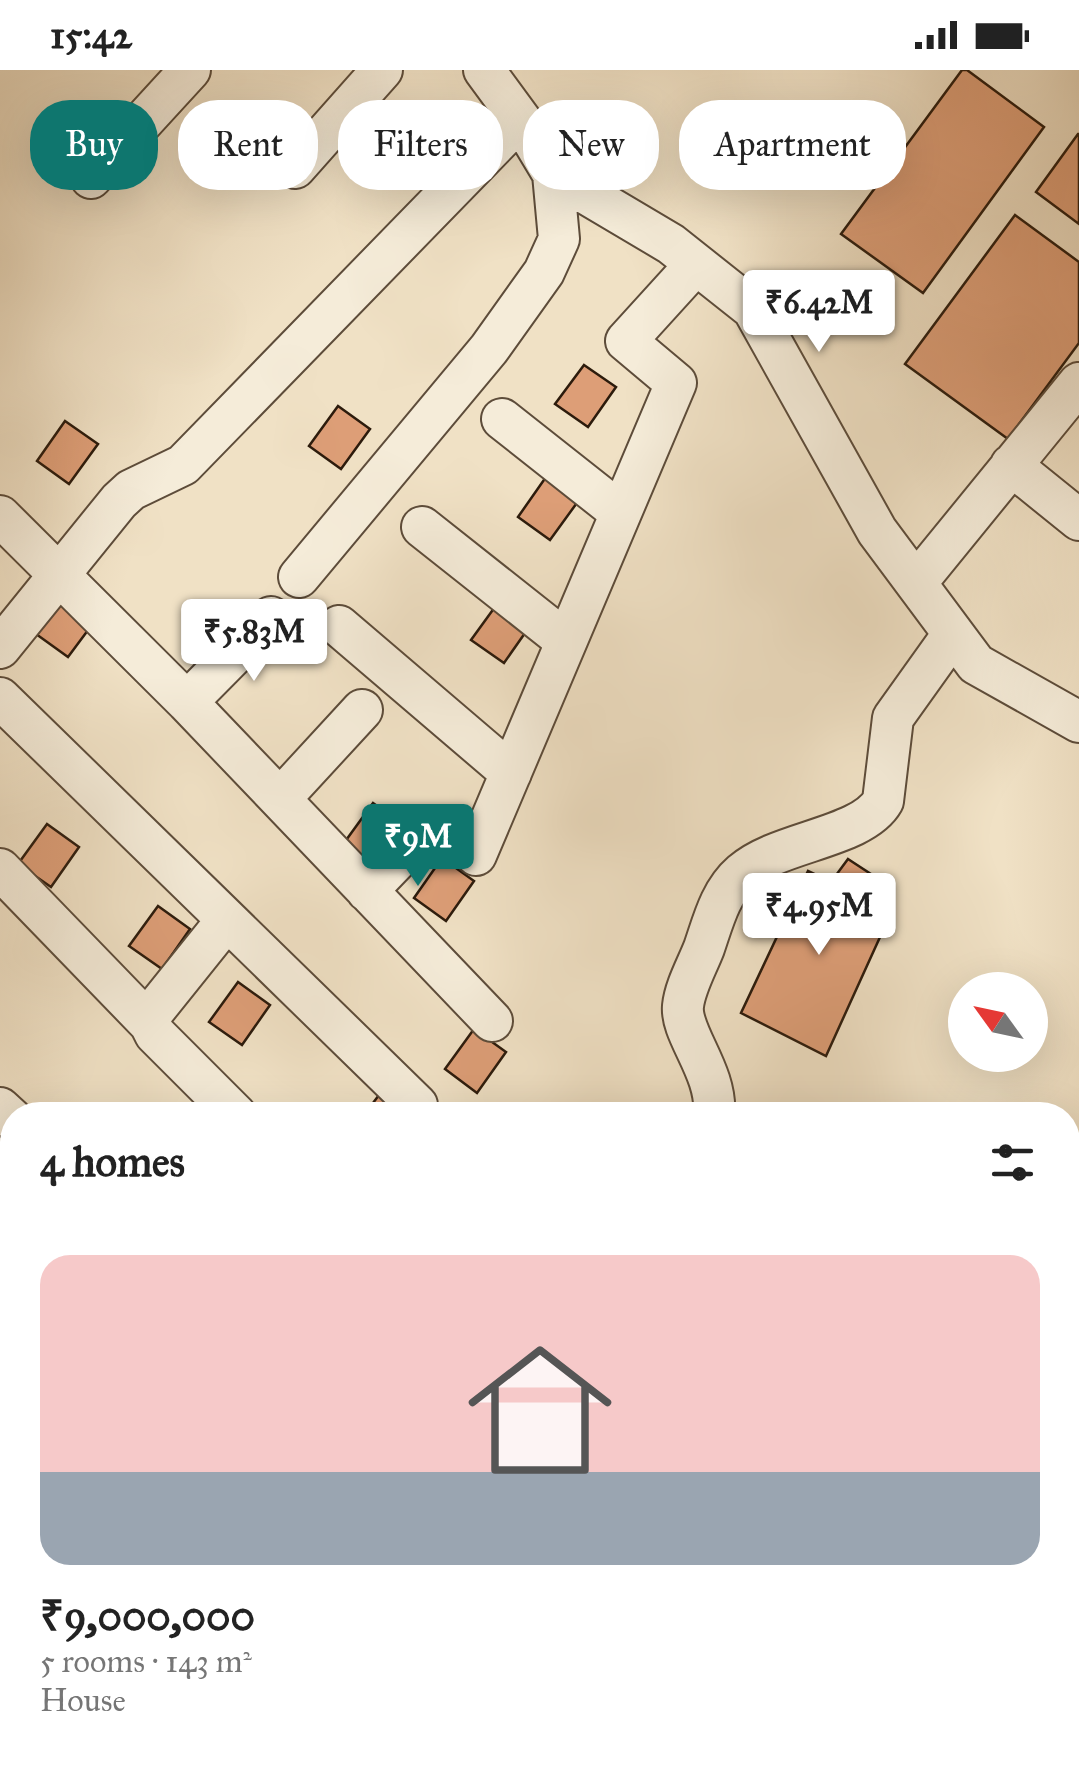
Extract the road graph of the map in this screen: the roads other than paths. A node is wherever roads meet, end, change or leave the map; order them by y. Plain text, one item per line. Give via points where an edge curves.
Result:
1 (190, 70) edge
2 (382, 70) edge
3 (484, 70) edge
4 (158, 105) edge
5 (520, 119) junction
6 (523, 124) edge
7 (318, 142) edge
8 (554, 190) edge
9 (580, 190) edge
10 (696, 264) junction
11 (1079, 382) edge
12 (502, 419) dead end
13 (1011, 466) junction
14 (621, 513) junction
15 (0, 516) edge
16 (1079, 520) edge
17 (422, 527) dead end
18 (60, 574) junction
19 (299, 576) dead end
20 (916, 583) junction
21 (270, 617) dead end
22 (338, 626) dead end
23 (954, 634) junction
24 (566, 641) junction
25 (0, 648) edge
26 (0, 698) edge
27 (187, 702) junction
28 (362, 710) dead end
29 (1073, 711) edge
30 (511, 773) junction
31 (280, 800) junction
32 (418, 838) dead end
33 (476, 855) dead end
34 (0, 869) edge
35 (368, 891) junction
36 (226, 921) junction
37 (492, 1022) dead end
38 (150, 1024) junction
39 (223, 1102) edge
40 (415, 1102) edge
41 (715, 1102) edge

1 - 4 street
2 - 7 street
3 - 5 street
5 - 6 street
5 - 18 street via 182,465 131,490
8 - 19 street via 559,240 544,272
9 - 10 street
10 - 14 street via 626,341 676,383
10 - 20 street via 753,310 878,531
11 - 13 street
12 - 14 street
13 - 16 street
13 - 20 street
14 - 24 street
15 - 18 street
17 - 24 street
18 - 25 street
18 - 27 street
20 - 23 street
21 - 27 street
22 - 30 street
23 - 29 street via 976,664
23 - 41 street via 893,718 878,809 861,822 768,855 740,874 722,898 683,1007
24 - 30 street
26 - 36 street
27 - 31 street
28 - 31 street
30 - 33 street
31 - 35 street
32 - 35 street
34 - 38 street
35 - 37 street
36 - 38 street
36 - 40 street
38 - 39 street

